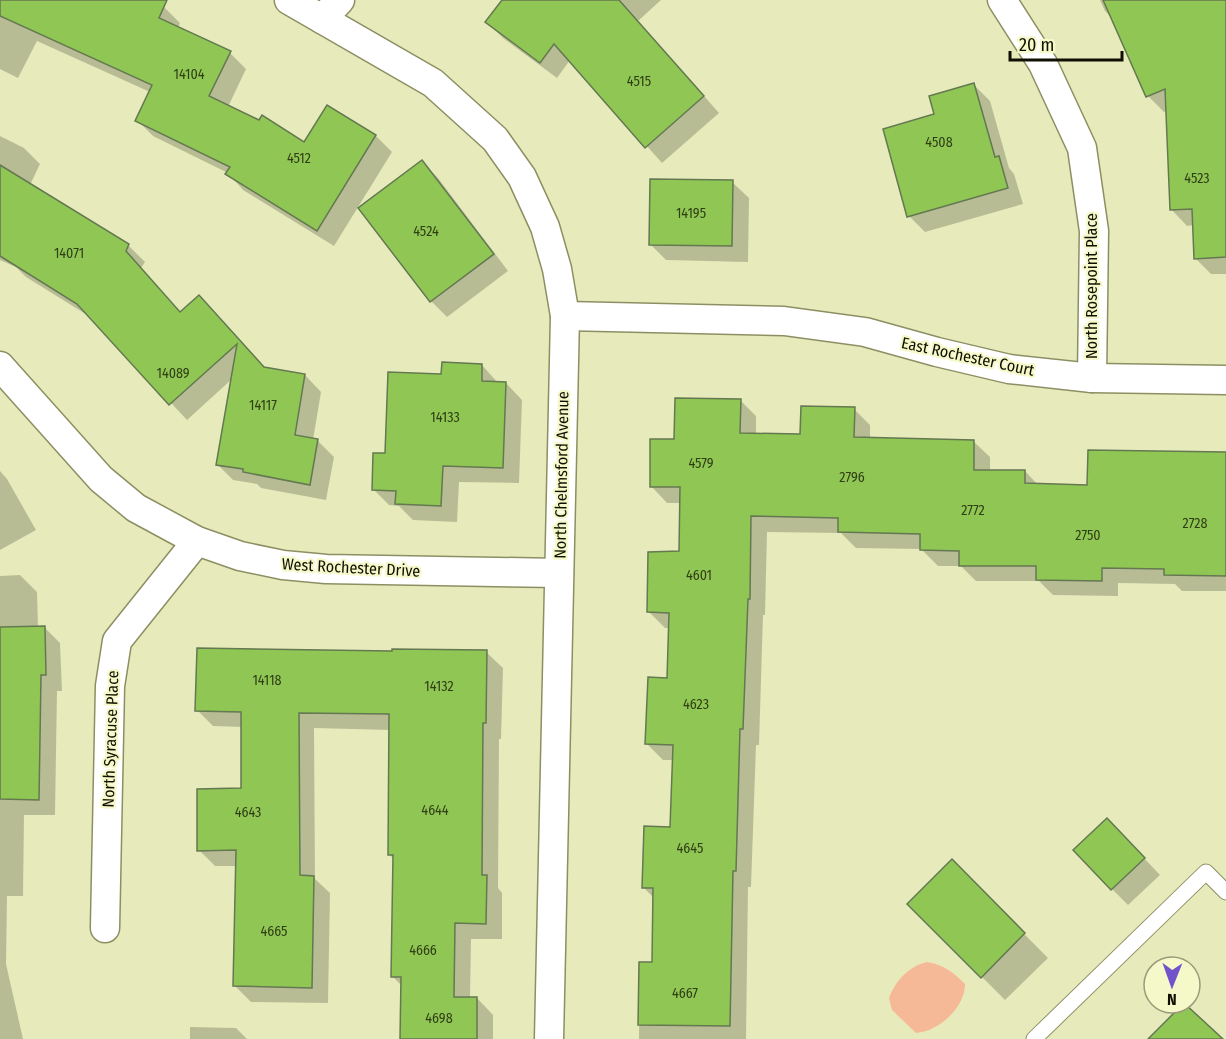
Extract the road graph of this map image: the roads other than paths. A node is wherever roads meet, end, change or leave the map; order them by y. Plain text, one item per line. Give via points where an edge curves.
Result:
1 (289, 0) edge
2 (1002, 0) edge
3 (331, 9) edge
4 (565, 316) junction
5 (0, 366) edge
6 (1092, 378) junction
7 (1226, 380) edge
8 (197, 541) junction
9 (559, 573) junction
10 (1226, 892) edge
11 (105, 928) dead end
12 (549, 1039) edge
13 (1034, 1039) edge

1 - 3 street, North Chelmsford Avenue
2 - 6 street, North Rosepoint Place via 1043,64 1082,148 1094,231
3 - 4 street, North Chelmsford Avenue via 433,83 495,139 522,177 545,227
4 - 6 street, East Rochester Court via 784,321 865,332 1009,369
4 - 9 street, North Chelmsford Avenue
5 - 8 street, West Rochester Drive via 101,479 136,508
6 - 7 street, East Rochester Court
8 - 9 street, West Rochester Drive via 240,556 315,568
8 - 11 street, North Syracuse Place via 117,641 110,686
9 - 12 street, North Chelmsford Avenue
10 - 13 lane via 1206,872

